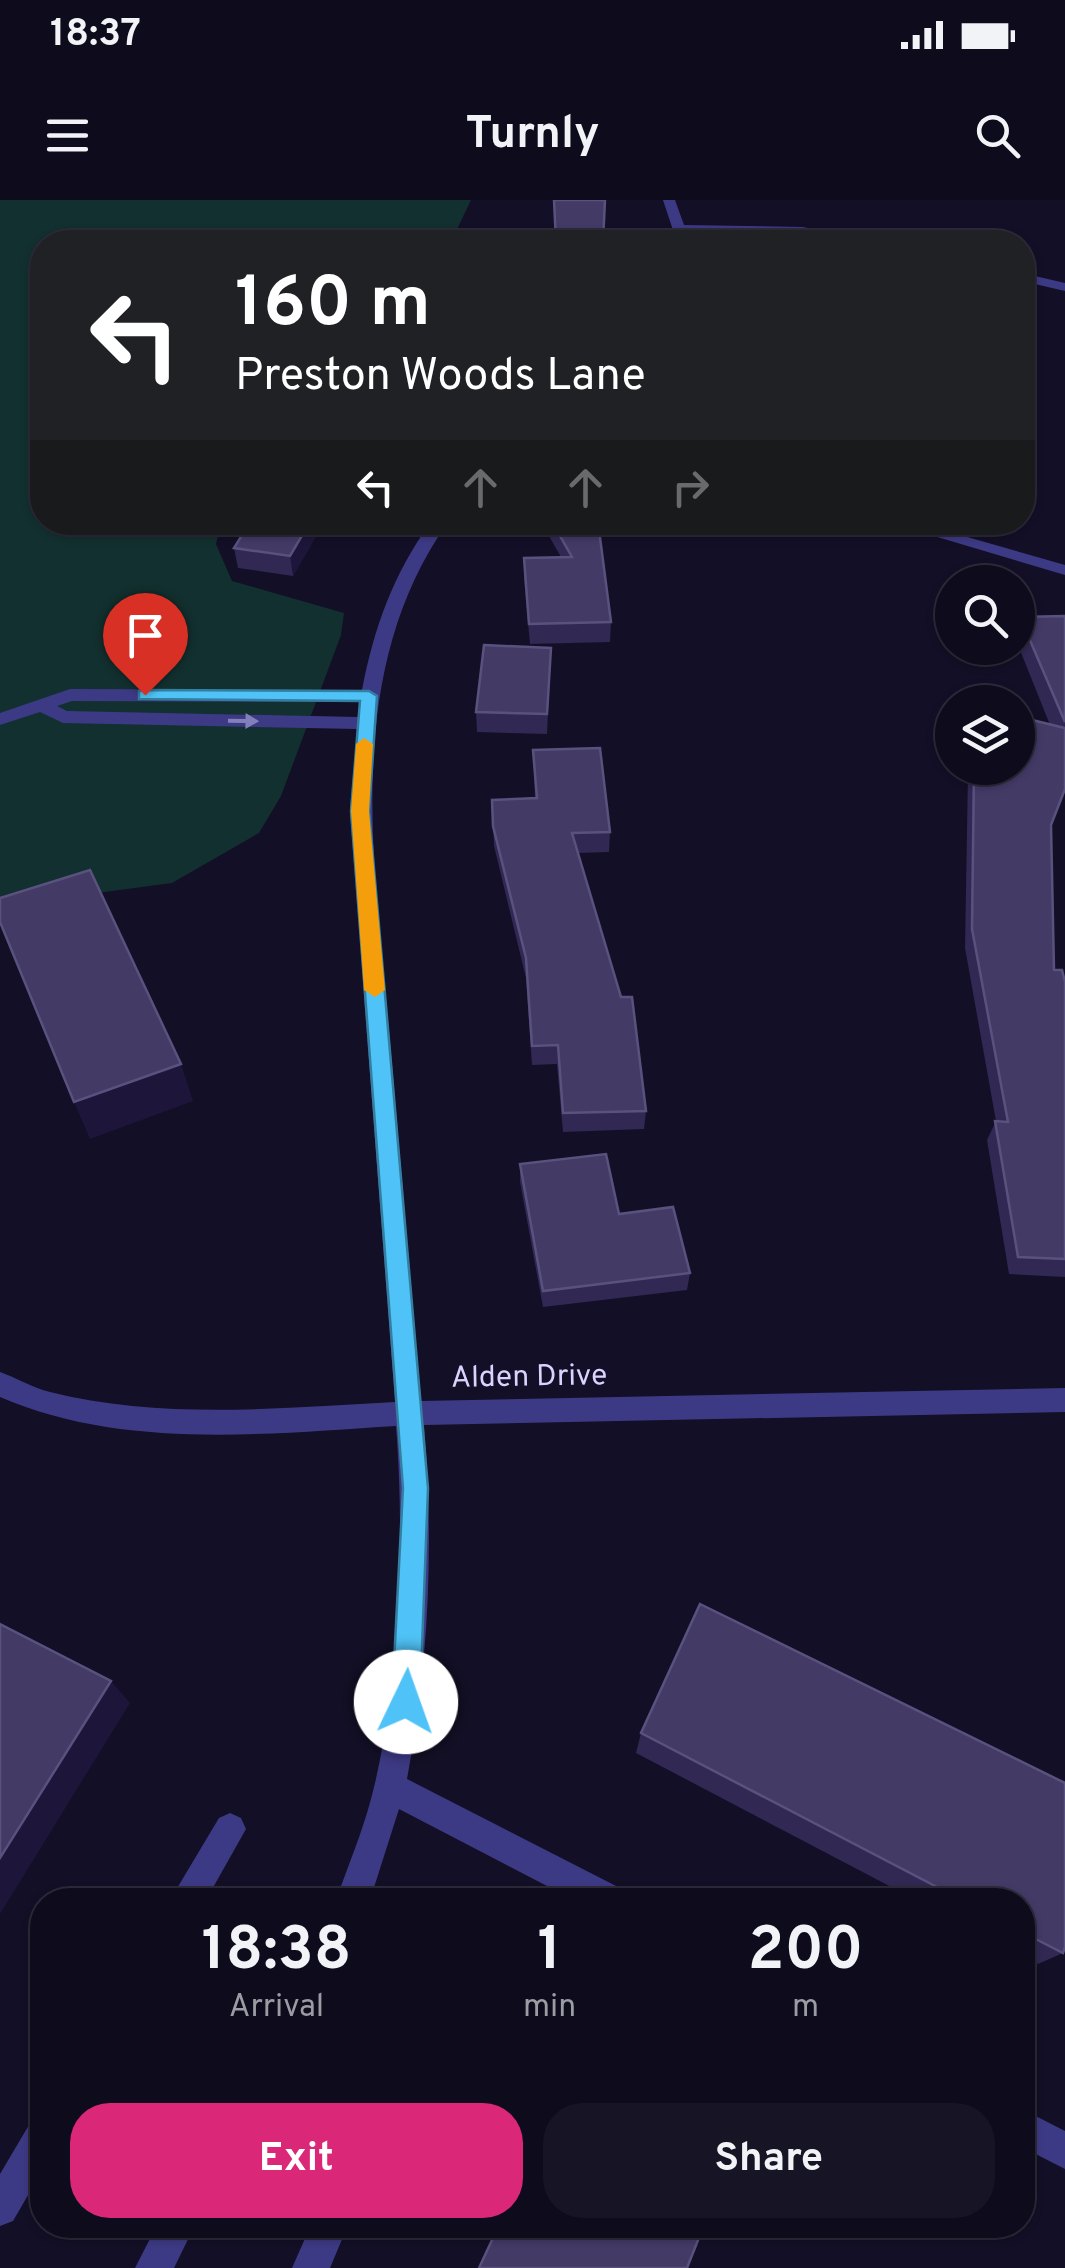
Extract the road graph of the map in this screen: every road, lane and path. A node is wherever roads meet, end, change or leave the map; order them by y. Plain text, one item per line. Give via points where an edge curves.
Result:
1 (669, 200) edge
2 (678, 230) edge
3 (1035, 280) edge
4 (1065, 286) edge
5 (431, 535) edge
6 (940, 535) edge
7 (1065, 570) edge
8 (369, 696) junction
9 (43, 706) junction
10 (0, 719) edge
11 (365, 723) junction
12 (0, 1384) edge
13 (1065, 1400) edge
14 (409, 1412) junction
15 (390, 1786) junction
16 (230, 1829) dead end
17 (193, 1888) edge
18 (357, 1888) edge
19 (585, 1888) edge
20 (1035, 2134) edge
21 (1065, 2151) edge
22 (30, 2158) edge
23 (0, 2208) edge
24 (170, 2238) edge
25 (324, 2238) edge
26 (154, 2268) edge
27 (310, 2268) edge

1 - 2 street
3 - 4 street
5 - 8 street via 389,618
6 - 7 street
8 - 9 street via 70,695
8 - 11 street
9 - 10 street
9 -> 11 street via 64,717
11 - 14 street via 360,811
12 - 14 street, Alden Drive via 85,1414 206,1420
13 - 14 street, Alden Drive
14 - 15 street via 416,1488 406,1702
15 - 18 street
15 - 19 street
16 - 17 street
20 - 21 street
22 - 23 street
24 - 26 street
25 - 27 street

